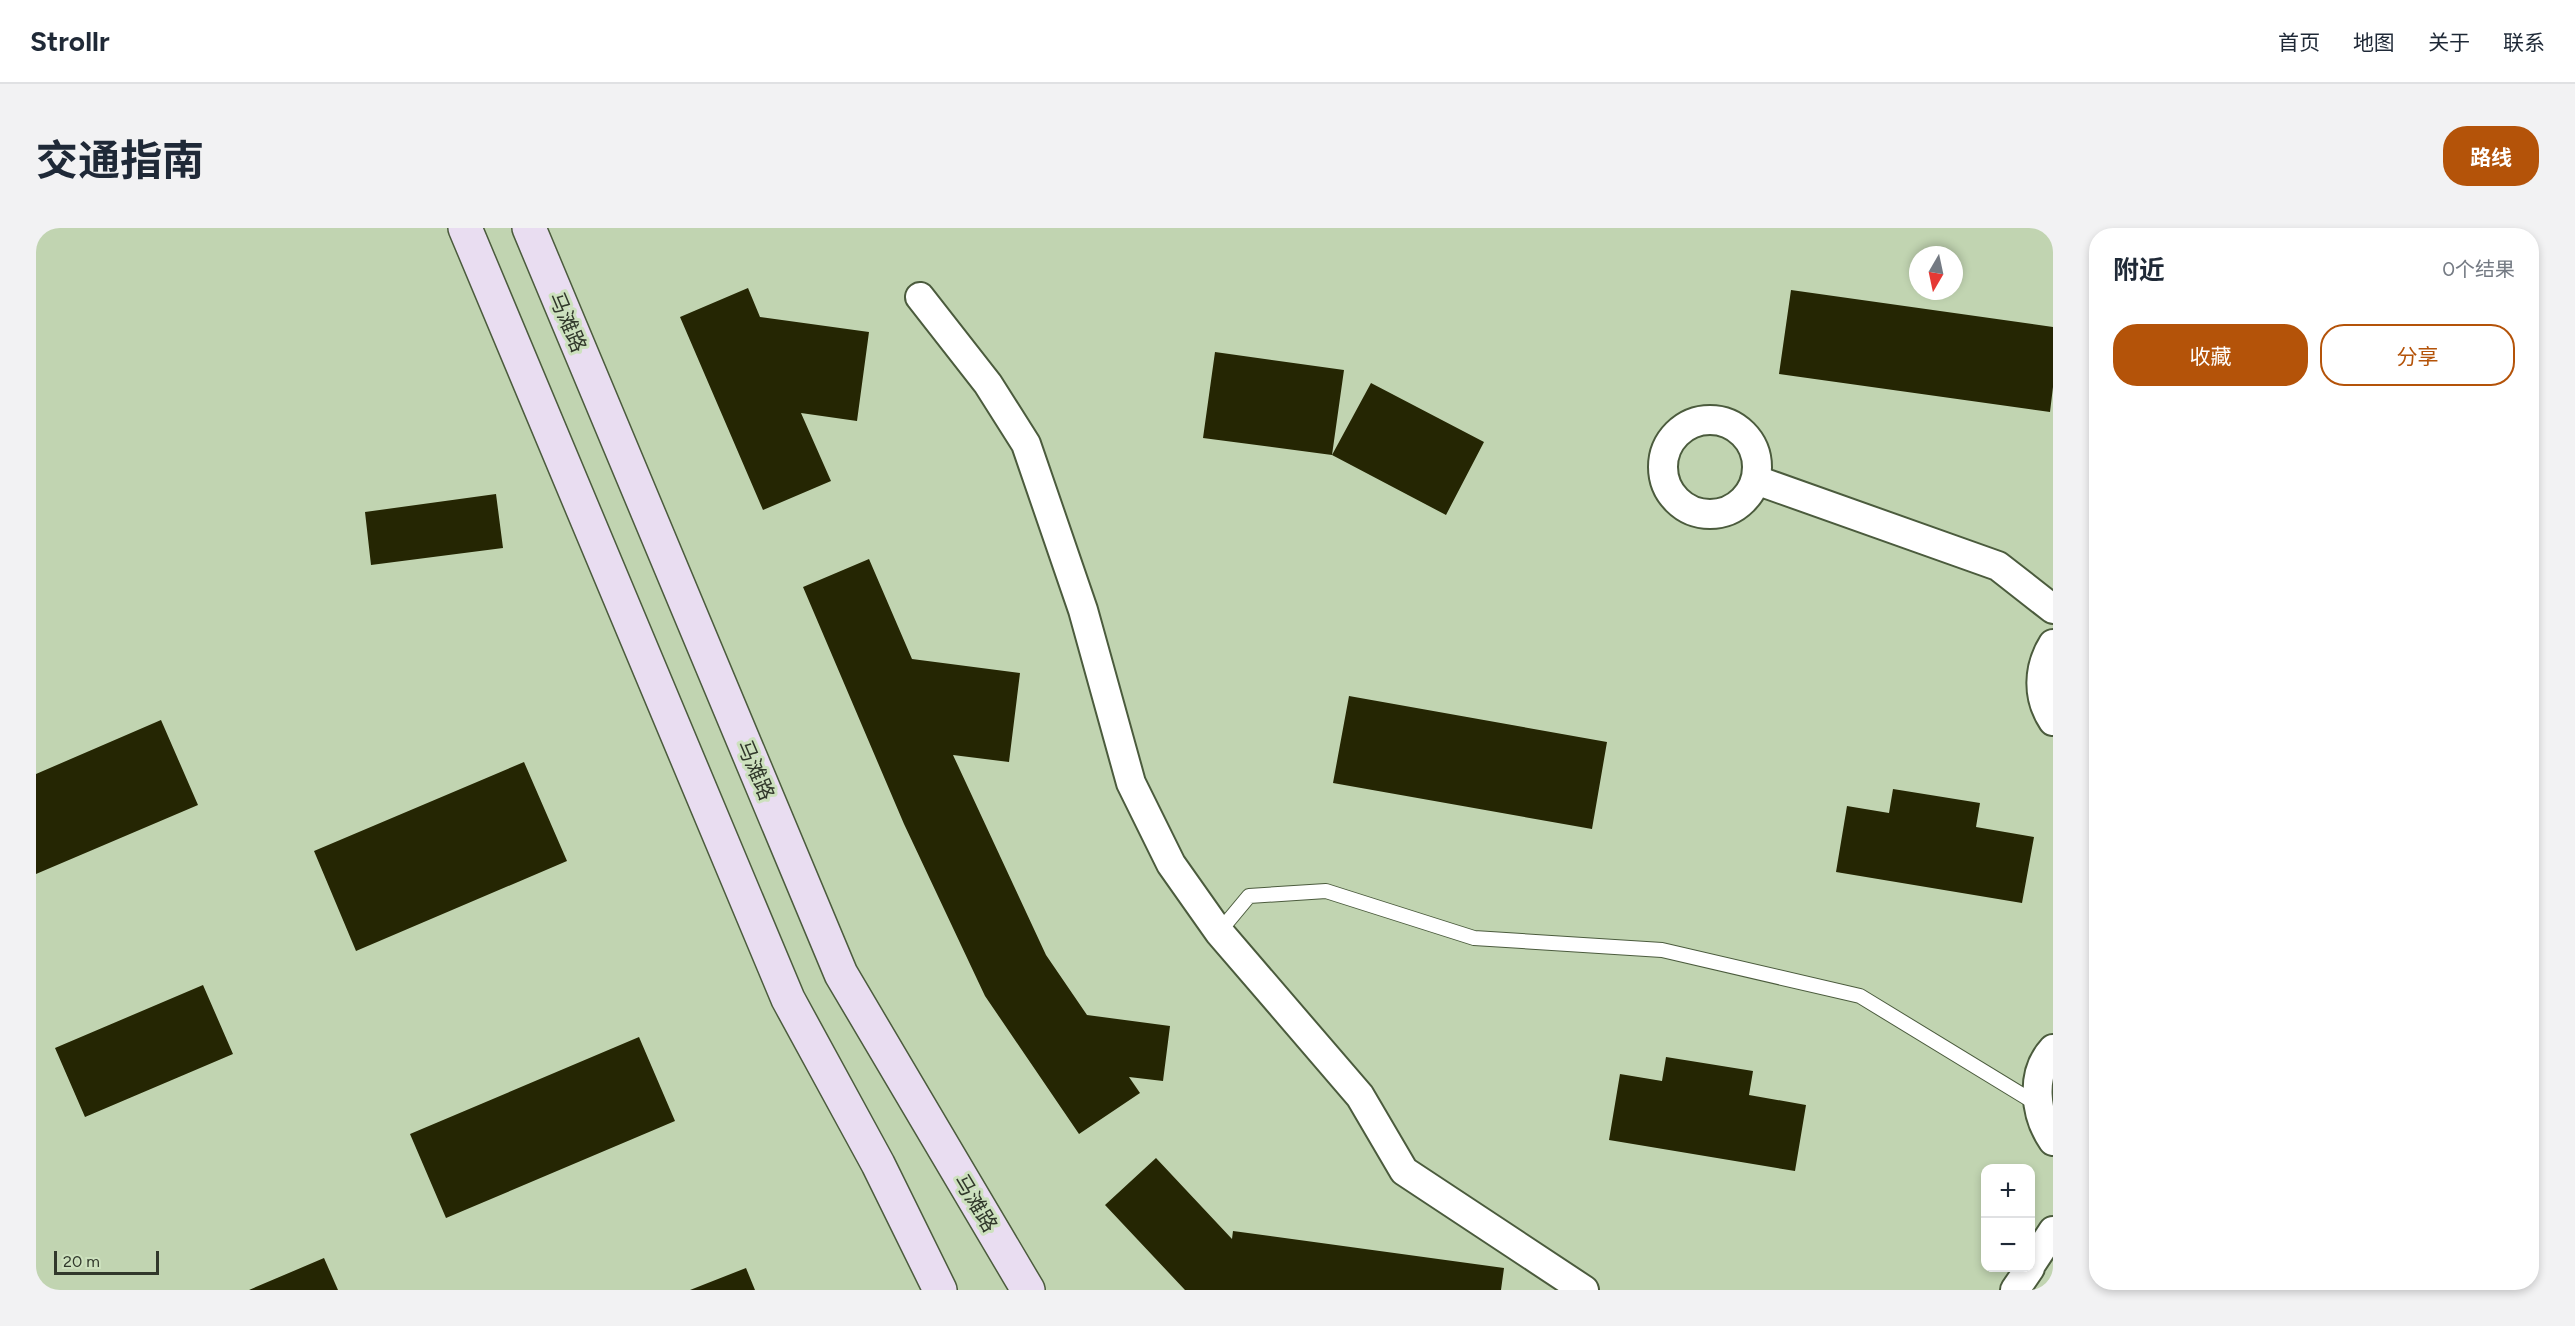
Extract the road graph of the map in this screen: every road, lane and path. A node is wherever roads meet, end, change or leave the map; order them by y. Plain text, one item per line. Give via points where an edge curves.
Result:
1 (465, 228) edge
2 (529, 228) edge
3 (920, 297) dead end
4 (1756, 480) dead end
5 (2053, 609) edge
6 (2053, 644) edge
7 (2053, 721) edge
8 (1219, 932) junction
9 (2053, 1049) edge
10 (2037, 1104) junction
11 (2053, 1141) edge
12 (2053, 1231) edge
13 (2035, 1259) edge
14 (2027, 1272) edge
15 (940, 1290) edge
16 (1028, 1290) edge
17 (1584, 1290) edge
18 (2015, 1290) edge

1 - 15 main road via 788,999 878,1164
2 - 16 main road, 马滩路 via 841,974
3 - 8 street via 988,384 1026,444 1083,610 1131,783 1171,864
4 - 5 street via 1998,566
6 - 7 street via 2041,673 2041,693
8 - 10 lane via 1249,897 1326,891 1474,938 1662,950 1860,996
8 - 17 street via 1360,1096 1404,1171
9 - 10 street via 2039,1078
10 - 11 street
12 - 13 street
14 - 18 street

